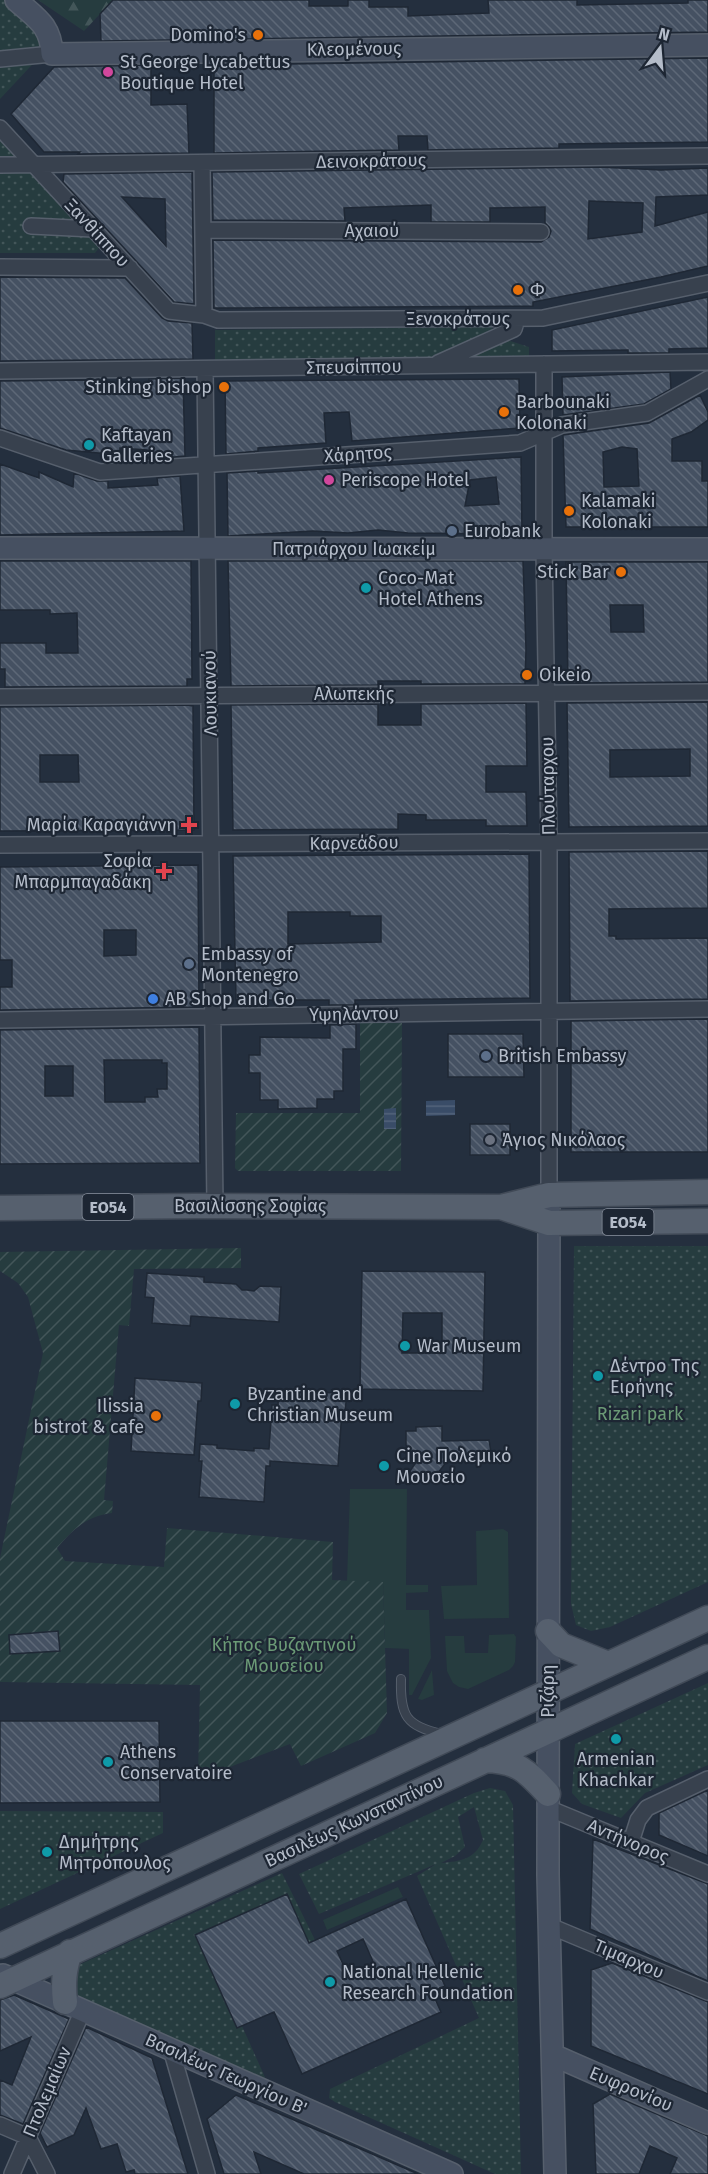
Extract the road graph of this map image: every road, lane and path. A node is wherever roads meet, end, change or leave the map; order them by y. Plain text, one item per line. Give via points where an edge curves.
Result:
1 (16, 0) edge
2 (708, 45) edge
3 (52, 54) junction
4 (0, 59) edge
5 (0, 128) edge
6 (708, 156) edge
7 (202, 163) junction
8 (0, 165) edge
9 (34, 166) junction
10 (31, 226) dead end
11 (93, 229) junction
12 (203, 230) junction
13 (542, 232) dead end
14 (0, 267) edge
15 (130, 268) junction
16 (708, 283) edge
17 (204, 315) junction
18 (518, 319) junction
19 (708, 362) edge
20 (544, 364) junction
21 (430, 366) junction
22 (205, 369) junction
23 (0, 371) edge
24 (708, 379) edge
25 (544, 433) junction
26 (0, 438) edge
27 (207, 464) junction
28 (0, 548) edge
29 (208, 549) junction
30 (708, 549) edge
31 (544, 550) junction
32 (708, 692) edge
33 (546, 693) junction
34 (210, 696) junction
35 (0, 697) edge
36 (549, 841) junction
37 (708, 841) edge
38 (0, 845) edge
39 (212, 845) junction
40 (708, 1009) edge
41 (548, 1011) junction
42 (214, 1016) junction
43 (0, 1020) edge
44 (708, 1192) edge
45 (216, 1206) junction
46 (0, 1208) edge
47 (549, 1208) junction
48 (708, 1221) edge
49 (708, 1618) edge
50 (548, 1630) junction
51 (708, 1657) edge
52 (608, 1664) junction
53 (401, 1679) dead end
54 (548, 1692) junction
55 (548, 1731) junction
56 (453, 1736) junction
57 (485, 1760) junction
58 (708, 1779) edge
59 (548, 1801) junction
60 (631, 1842) junction
61 (708, 1874) edge
62 (550, 1926) junction
63 (0, 1946) edge
64 (70, 1952) junction
65 (5, 1979) edge
66 (708, 1992) edge
67 (74, 2006) junction
68 (171, 2049) junction
69 (553, 2055) junction
70 (708, 2123) edge
71 (0, 2125) edge
72 (28, 2137) junction
73 (12, 2174) edge
74 (47, 2174) edge
75 (207, 2174) edge
76 (452, 2174) edge
77 (555, 2174) edge

1 - 3 street via 46,29
2 - 3 street, Κλεομένους
3 - 4 street, Κλεομένους
5 - 9 street, Ξανθίππου
6 - 7 street, Δεινοκράτους
7 - 9 street, Δεινοκράτους via 63,162
7 - 12 street
8 - 9 street, Δεινοκράτους
9 - 11 street, Ξανθίππου
10 - 11 street
11 - 15 street, Ξανθίππου
12 - 13 street, Αχαιού
12 - 17 street
14 - 15 street
15 - 17 street, Ξανθίππου via 169,311
16 - 18 street, Ξενοκράτους via 543,318
17 - 18 street, Ξενοκράτους via 218,320
18 - 21 street via 514,329
19 - 20 street, Σπευσίππου
20 - 21 street, Σπευσίππου
20 - 25 street, Πλούταρχου
21 - 22 street, Σπευσίππου
22 - 23 street, Σπευσίππου
22 - 27 street, Λουκιανού
24 - 25 street, Χάρητος via 647,413 562,425
25 - 27 street, Χάρητος via 520,443
25 - 31 street, Πλούταρχου
26 - 27 street, Χάρητος via 100,472
27 - 29 street, Λουκιανού
28 - 29 street, Πατριάρχου Ιωακείμ
29 - 31 street, Πατριάρχου Ιωακείμ
29 - 34 street, Λουκιανού
30 - 31 street, Πατριάρχου Ιωακείμ
31 - 33 street, Πλούταρχου
32 - 33 street, Αλωπεκής
33 - 34 street, Αλωπεκής
33 - 36 street, Πλούταρχου
34 - 35 street, Αλωπεκής
34 - 39 street, Λουκιανού
36 - 37 street, Καρνεάδου
36 - 39 street, Καρνεάδου
36 - 41 street, Πλούταρχου
38 - 39 street, Καρνεάδου
39 - 42 street, Λουκιανού
40 - 41 street, Υψηλάντου
41 - 42 street, Υψηλάντου
41 - 47 street, Πλούταρχου
42 - 43 street, Υψηλάντου
42 - 45 street, Λουκιανού
44 - 47 main road, Βασιλίσσης Σοφίας / ΕΟ54
45 - 46 main road, Βασιλίσσης Σοφίας / ΕΟ54
45 - 47 main road, Βασιλίσσης Σοφίας / ΕΟ54
47 - 48 main road, Βασιλίσσης Σοφίας / ΕΟ54
47 - 50 street, Ριζάρη
49 - 52 main road, Βασιλέως Κωνσταντίνου
50 - 52 main road via 561,1645
50 - 54 street, Ριζάρη
51 - 55 main road, Βασιλέως Κωνσταντίνου
52 - 54 main road, Βασιλέως Κωνσταντίνου
53 - 56 lane via 400,1701 407,1718 431,1731
54 - 55 street, Ριζάρη
54 - 56 main road, Βασιλέως Κωνσταντίνου
55 - 57 main road, Βασιλέως Κωνσταντίνου
55 - 59 street, Ριζάρη
56 - 63 main road, Βασιλέως Κωνσταντίνου
57 - 59 main road via 505,1761 528,1772
57 - 64 main road, Βασιλέως Κωνσταντίνου
58 - 60 street via 647,1808 638,1820
59 - 60 street, Αντήνορος
59 - 62 street, Ριζάρη
60 - 61 street, Αντήνορος
62 - 66 street, Τιμαρχου
62 - 69 street, Ριζάρη
64 - 65 main road, Βασιλέως Κωνσταντίνου
64 - 67 main road via 63,1983
65 - 67 street, Βασιλέως Γεωργίου Β'
67 - 68 street, Βασιλέως Γεωργίου Β'
67 - 72 street, Πτολεμαίων
68 - 75 street
68 - 76 street, Βασιλέως Γεωργίου Β'
69 - 70 street, Ευφρονίου
69 - 77 street, Ριζάρη
71 - 72 street
72 - 73 street, Πτολεμαίων
72 - 74 street

